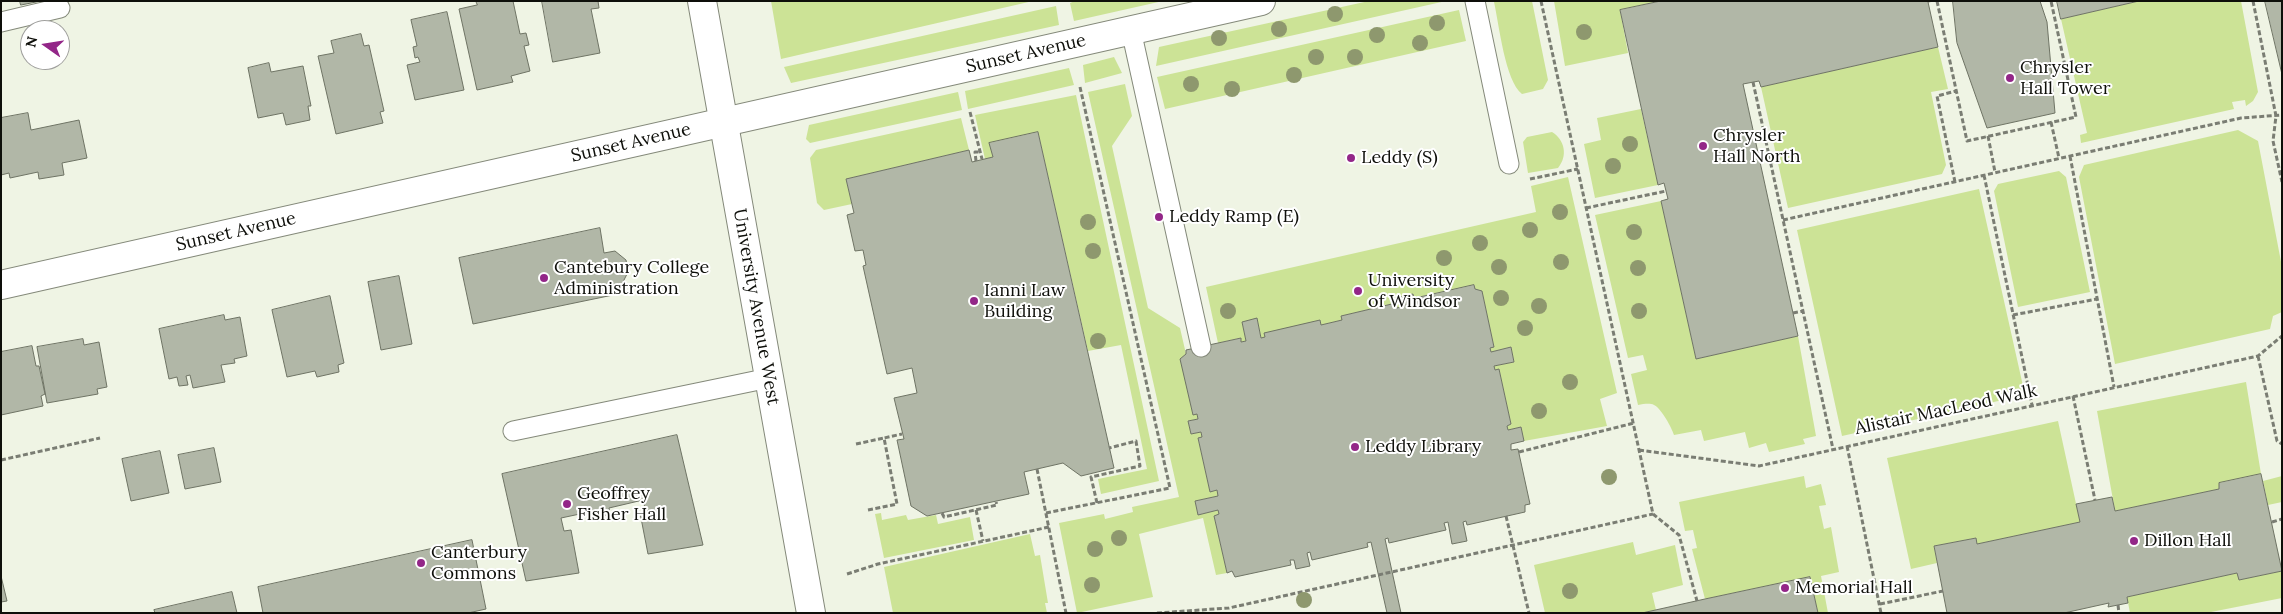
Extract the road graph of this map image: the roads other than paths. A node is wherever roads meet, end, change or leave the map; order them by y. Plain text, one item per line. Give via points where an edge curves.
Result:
1 (702, 1) edge
2 (1261, 1) edge
3 (1475, 1) edge
4 (60, 8) dead end
5 (1, 22) edge
6 (1132, 30) junction
7 (724, 122) junction
8 (1509, 164) dead end
9 (1, 285) edge
10 (1201, 347) dead end
11 (769, 378) junction
12 (513, 431) dead end
13 (811, 613) edge

1 - 7 street, University Avenue West
2 - 6 street, Sunset Avenue
3 - 8 lane
4 - 5 lane
6 - 7 street, Sunset Avenue
6 - 10 lane
7 - 9 street, Sunset Avenue
7 - 11 street, University Avenue West
11 - 12 lane
11 - 13 street, University Avenue West

